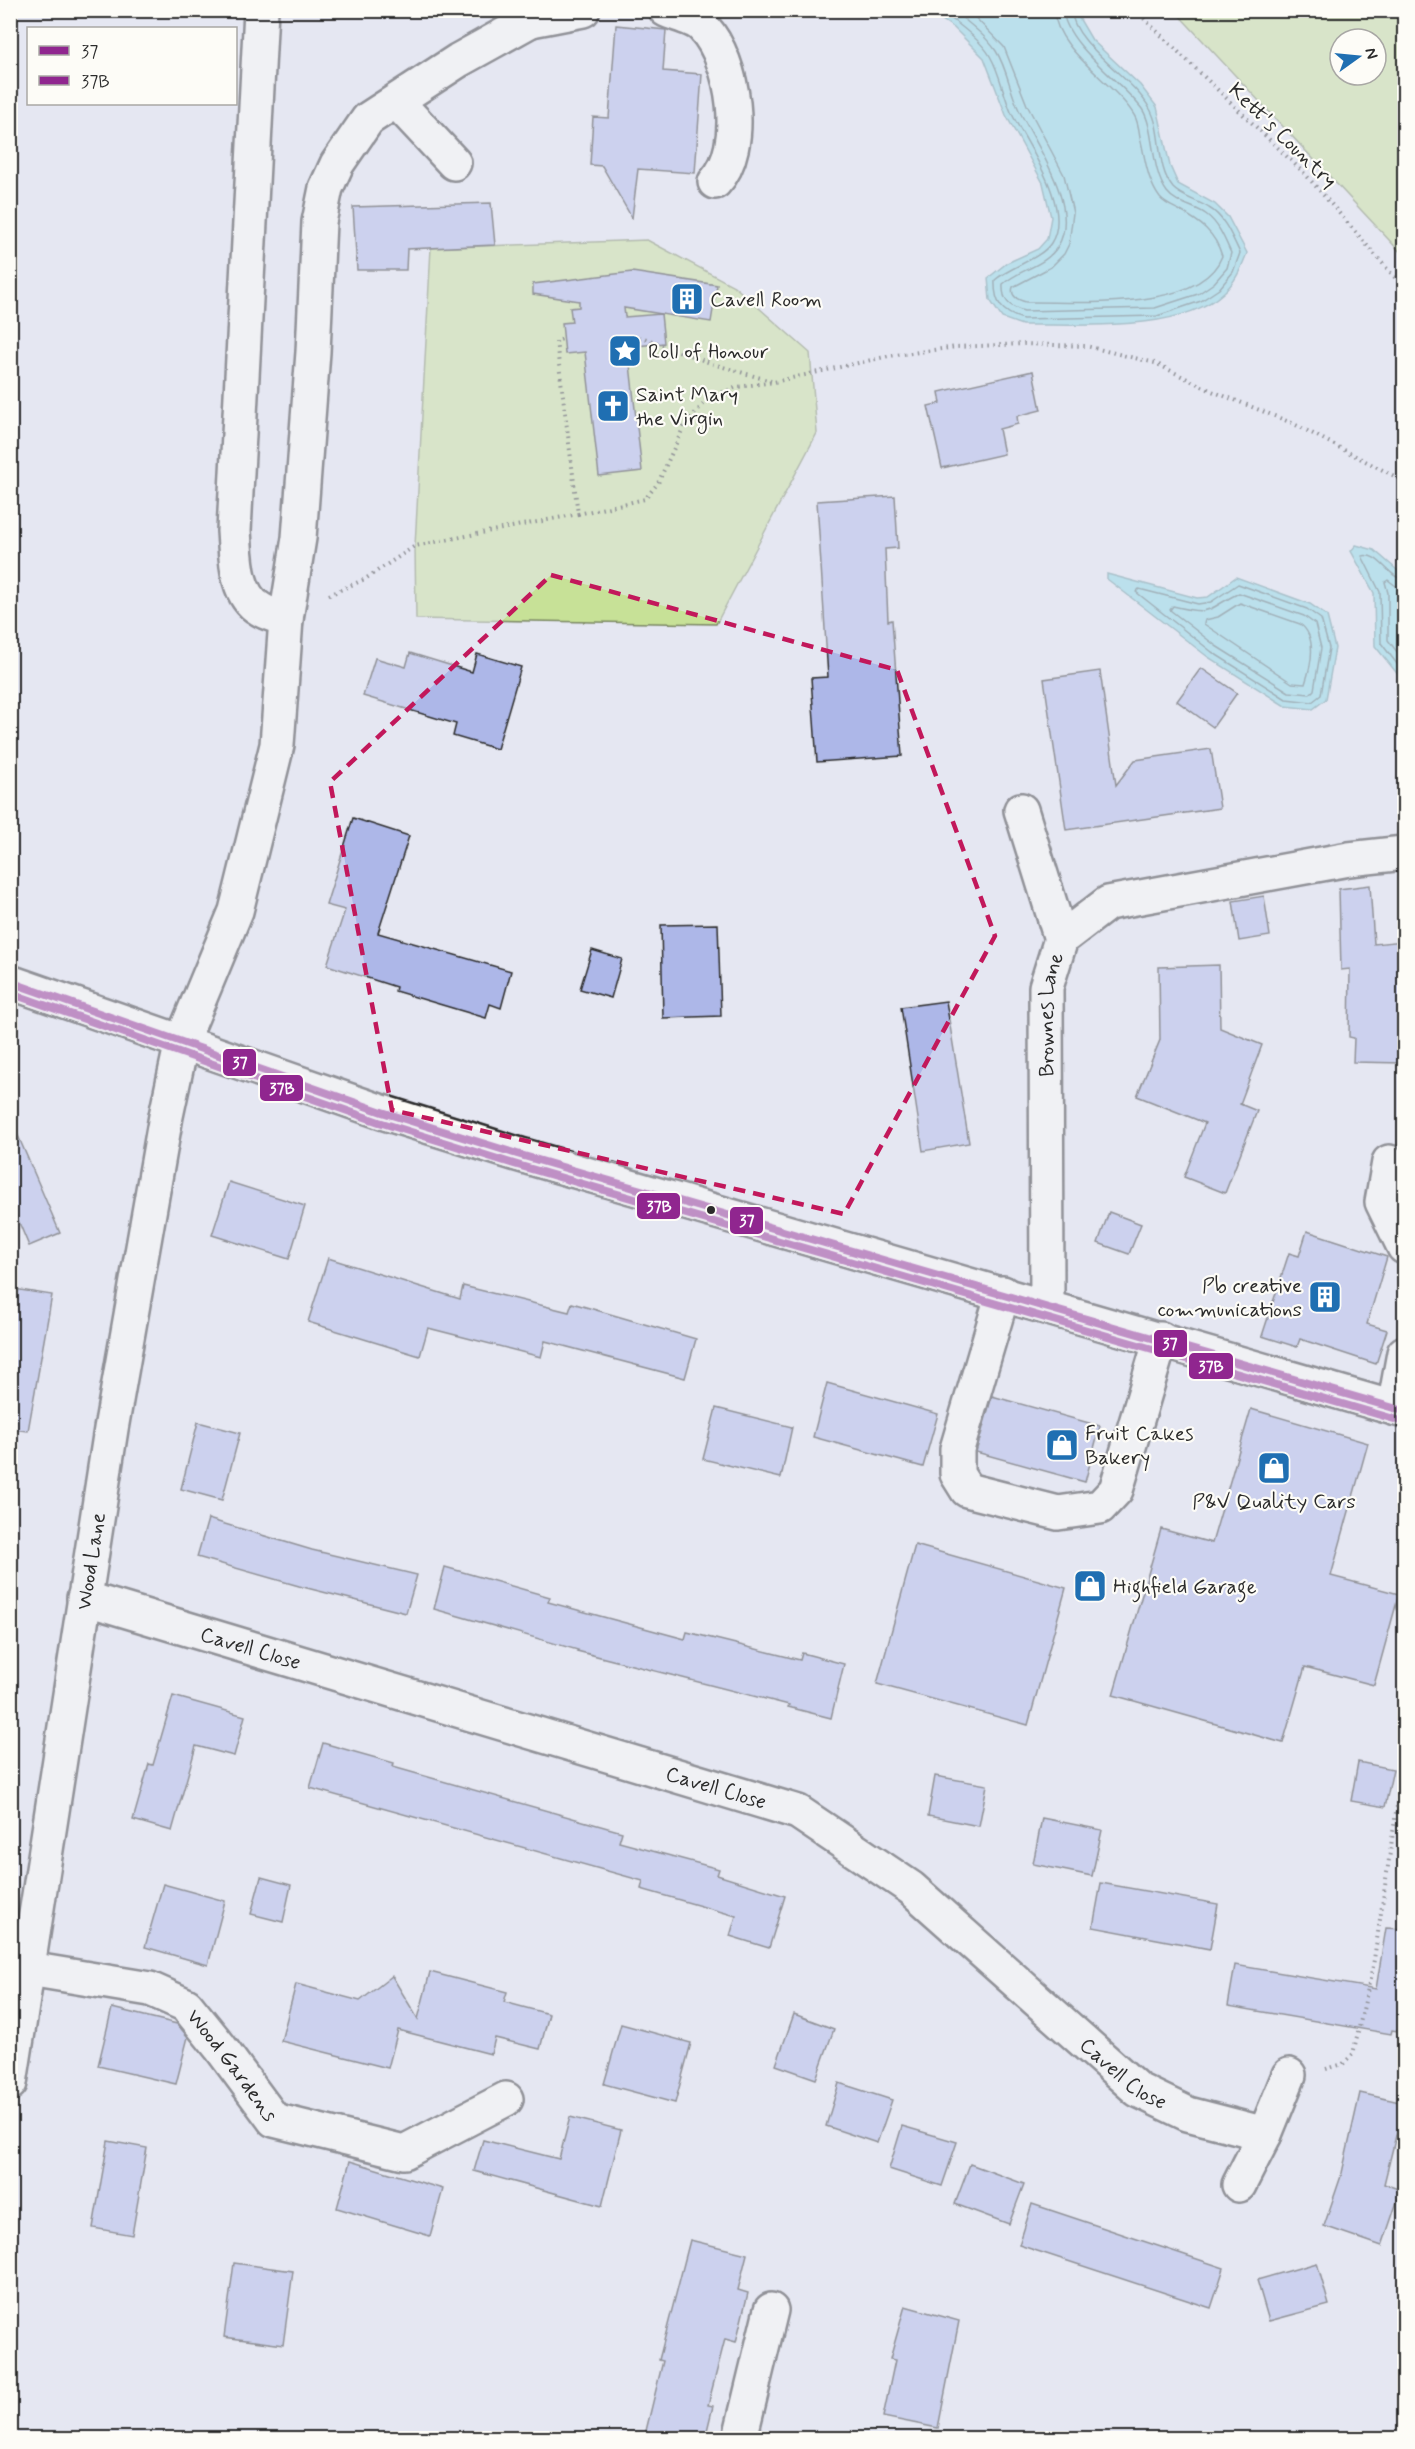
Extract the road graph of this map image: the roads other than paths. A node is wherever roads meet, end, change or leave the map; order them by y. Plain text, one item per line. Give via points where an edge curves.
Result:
1 (261, 10) edge
2 (583, 10) edge
3 (666, 10) edge
4 (537, 15) edge
5 (397, 102) junction
6 (454, 163) dead end
7 (715, 182) dead end
8 (286, 619) junction
9 (1021, 810) dead end
10 (1404, 853) edge
11 (1061, 939) junction
12 (10, 982) edge
13 (182, 1041) junction
14 (1389, 1162) dead end
15 (1404, 1247) edge
16 (1003, 1293) junction
17 (1047, 1306) junction
18 (1161, 1339) junction
19 (1404, 1353) edge
20 (1399, 1409) edge
21 (84, 1598) junction
22 (29, 1969) junction
23 (1289, 2075) dead end
24 (10, 2083) edge
25 (506, 2099) dead end
26 (1265, 2134) junction
27 (1239, 2186) dead end
28 (771, 2310) dead end
29 (740, 2439) edge

1 - 8 street via 234,531 238,571 247,599
2 - 4 street, Wood Lane
3 - 7 street via 703,26 724,61 733,98 733,144
4 - 5 street, Wood Lane
5 - 6 street
5 - 8 street, Wood Lane via 368,119 336,164 326,188 319,222 299,538
8 - 13 street, Wood Lane via 277,745 242,889
9 - 11 street
10 - 11 street, Brownes Lane via 1349,859 1108,903
11 - 17 street, Brownes Lane via 1046,987
12 - 13 street
13 - 16 street via 494,1147
13 - 21 street, Wood Lane
14 - 15 street via 1382,1202
16 - 17 street
16 - 18 street via 957,1449 957,1474 967,1490 1058,1513 1100,1507 1116,1490
17 - 18 street
18 - 20 street
19 - 20 street
21 - 22 street, Wood Lane
21 - 26 street, Cavell Close via 798,1812 911,1888 1138,2090 1188,2114
22 - 24 street, Wood Lane
22 - 25 street, Wood Gardens via 150,1989 186,2005 274,2120 404,2152
23 - 26 street
26 - 27 street
28 - 29 street

